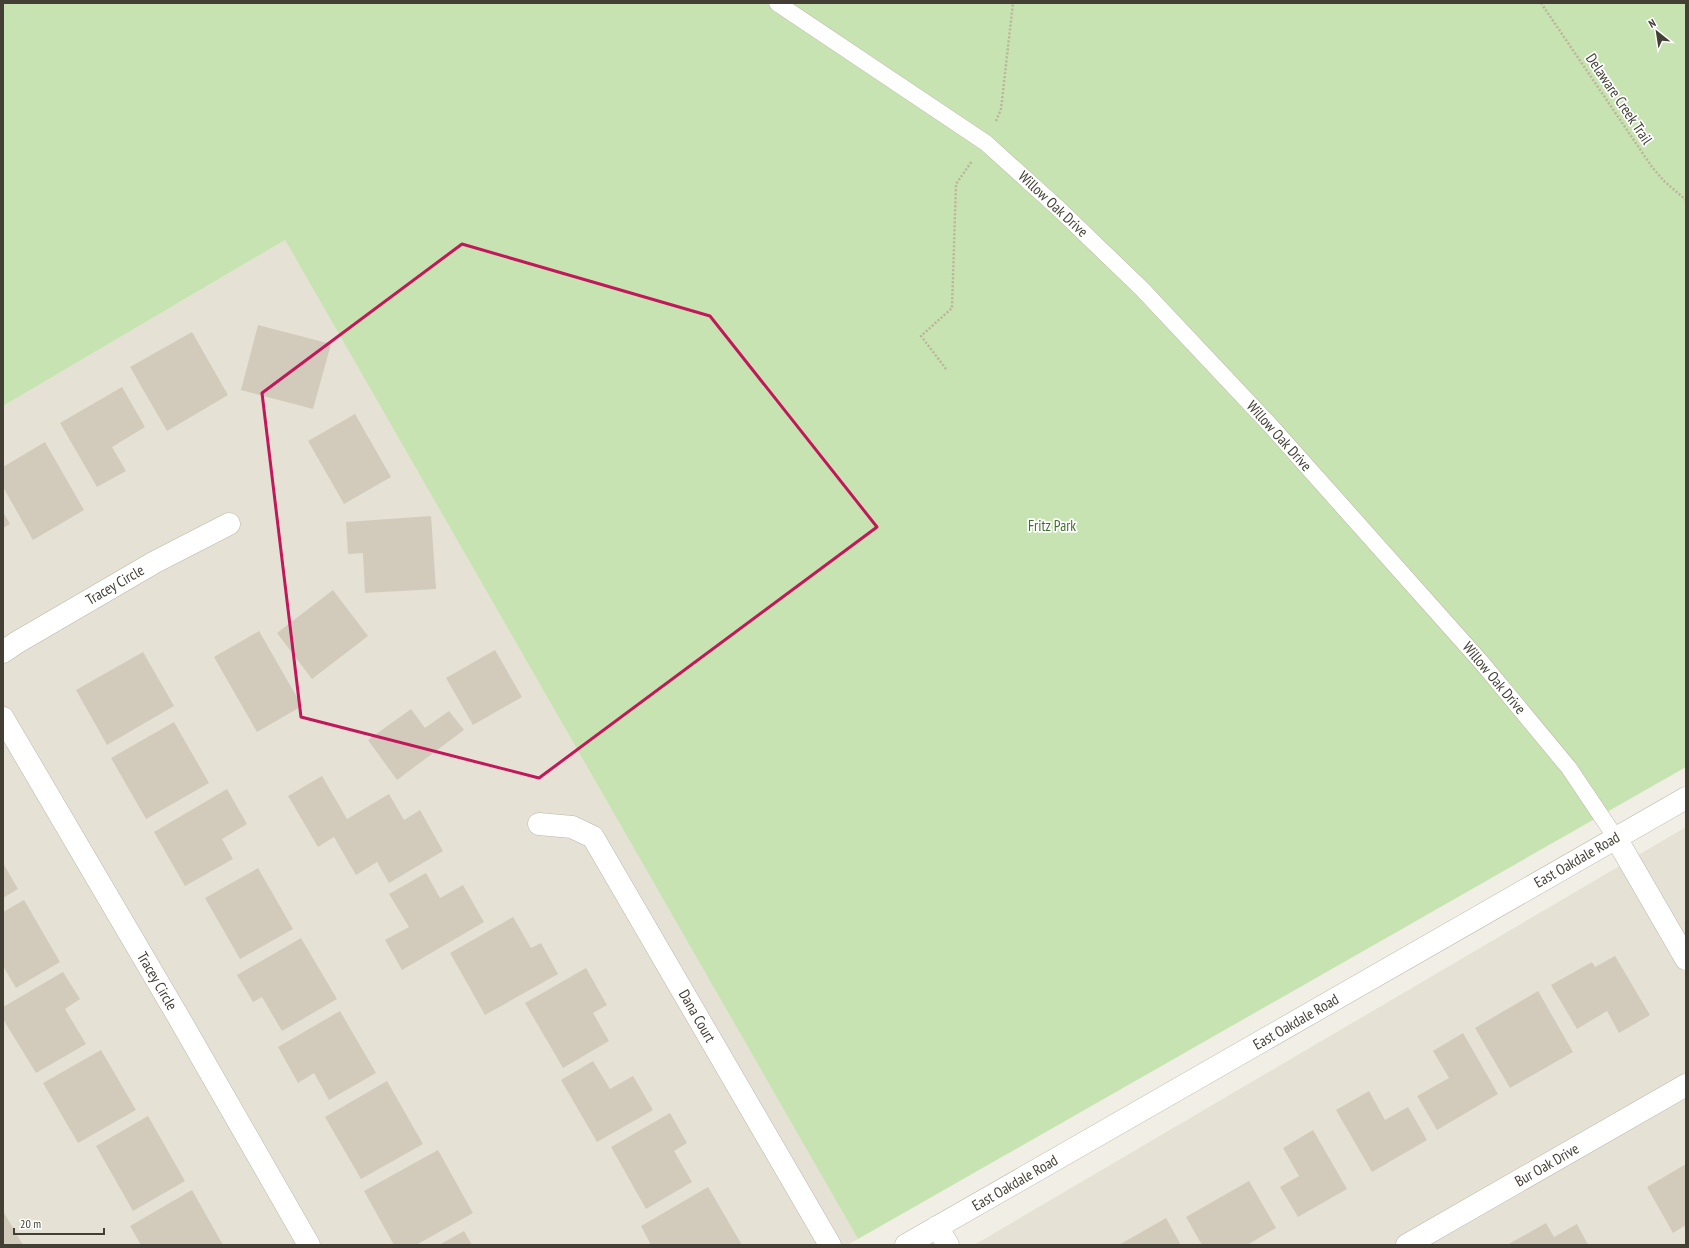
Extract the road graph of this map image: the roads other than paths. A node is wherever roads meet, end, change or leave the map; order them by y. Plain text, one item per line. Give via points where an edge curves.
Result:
1 (778, 3) edge
2 (229, 524) dead end
3 (3, 652) edge
4 (3, 718) edge
5 (1686, 798) edge
6 (538, 824) dead end
7 (1616, 838) junction
8 (1686, 959) edge
9 (1686, 1085) edge
10 (943, 1236) edge
11 (309, 1245) edge
12 (830, 1245) edge
13 (906, 1245) edge
14 (1407, 1245) edge

1 - 7 lane, Willow Oak Drive via 986,142 1142,289 1270,425 1482,663 1569,768
2 - 3 street, Tracey Circle via 155,562
4 - 11 street, Tracey Circle
5 - 7 street, East Oakdale Road
6 - 12 street, Dana Court via 572,827 593,837
7 - 8 street, Willow Oak Drive
7 - 10 street, East Oakdale Road
9 - 14 street, Bur Oak Drive
10 - 13 street, East Oakdale Road

